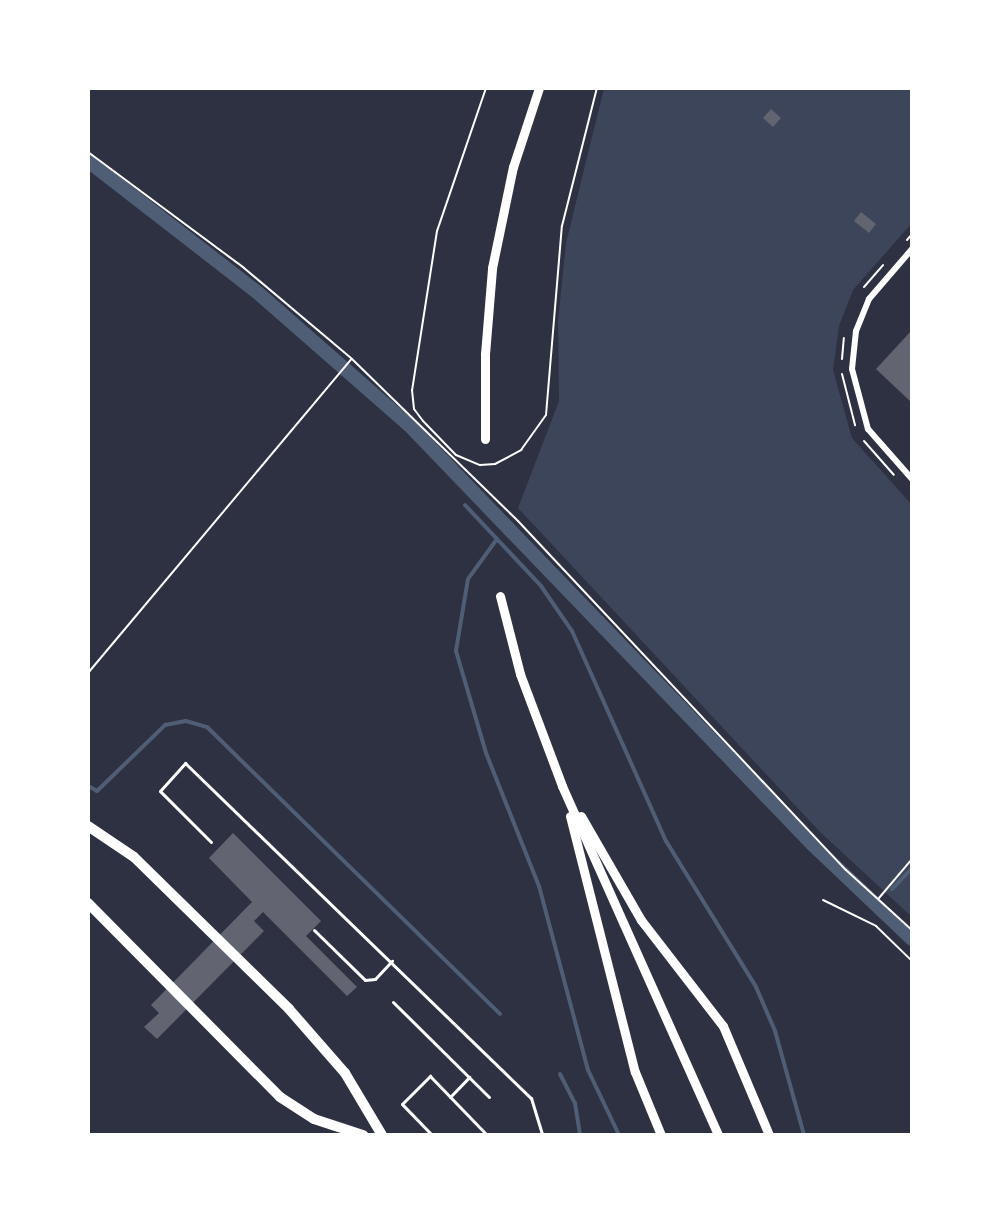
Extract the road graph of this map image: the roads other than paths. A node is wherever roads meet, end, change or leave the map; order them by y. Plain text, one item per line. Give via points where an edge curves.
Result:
1 (539, 88) edge
2 (912, 249) edge
3 (485, 439) dead end
4 (912, 479) edge
5 (500, 596) dead end
6 (562, 786) junction
7 (88, 826) edge
8 (211, 842) dead end
9 (88, 903) edge
10 (314, 930) dead end
11 (392, 961) junction
12 (393, 1002) dead end
13 (469, 1077) junction
14 (450, 1097) junction
15 (489, 1097) dead end
16 (485, 1134) edge
17 (363, 1135) edge
18 (382, 1135) edge
19 (432, 1135) edge
20 (542, 1135) edge
21 (661, 1135) edge
22 (718, 1135) edge
23 (769, 1135) edge

1 - 3 main road via 511,176 492,268
2 - 4 street via 869,299 856,331 852,369 868,429
5 - 6 main road via 520,674
6 - 21 main road via 635,1072
6 - 22 main road
6 - 23 main road via 641,920 723,1026
7 - 18 highway via 126,849 289,1009 345,1073
8 - 11 lane via 160,791 185,763
9 - 17 highway via 280,1097 314,1119
10 - 11 lane via 365,980 375,979
11 - 20 lane via 531,1098
12 - 13 lane
13 - 14 lane
13 - 15 lane
14 - 16 lane
14 - 19 lane via 430,1076 402,1104

